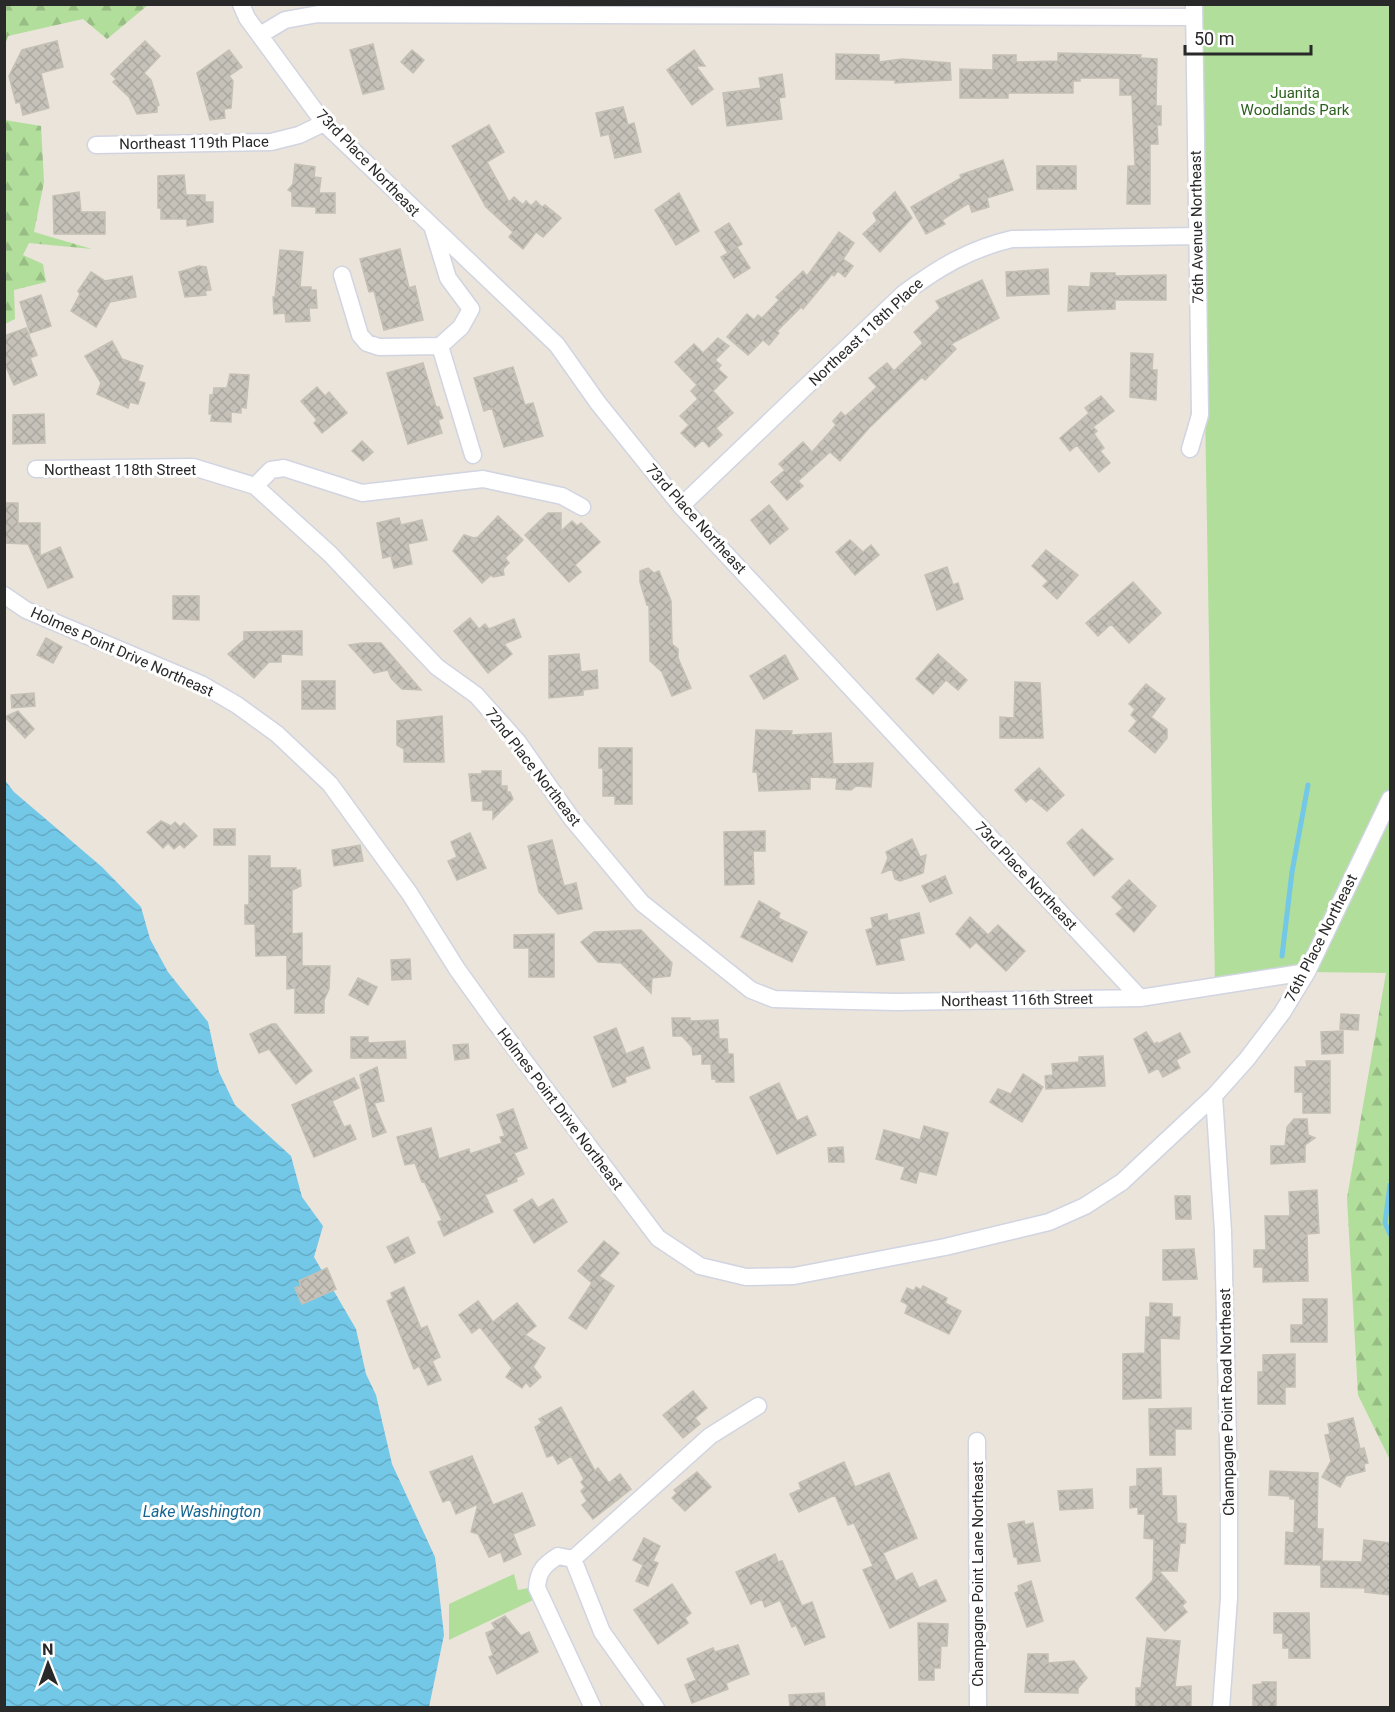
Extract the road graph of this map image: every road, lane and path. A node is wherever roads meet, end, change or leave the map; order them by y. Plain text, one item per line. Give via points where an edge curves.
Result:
1 (241, 4) edge
2 (1194, 11) edge
3 (260, 35) junction
4 (324, 123) junction
5 (96, 145) dead end
6 (432, 228) junction
7 (1197, 236) junction
8 (342, 275) dead end
9 (440, 346) junction
10 (1190, 449) dead end
11 (473, 455) dead end
12 (36, 469) dead end
13 (255, 486) junction
14 (681, 506) junction
15 (582, 507) dead end
16 (4, 595) edge
17 (1390, 799) edge
18 (1307, 972) junction
19 (731, 977) joint
20 (1140, 998) junction
21 (1215, 1096) junction
22 (758, 1406) dead end
23 (977, 1441) dead end
24 (573, 1559) junction
25 (593, 1707) edge
26 (656, 1707) edge
27 (978, 1707) edge
28 (1221, 1707) edge

1 - 3 street, 73rd Place Northeast
2 - 3 street via 329,14 285,20
2 - 7 street, 76th Avenue Northeast
3 - 4 street, 73rd Place Northeast
4 - 5 street, Northeast 119th Place via 271,142
4 - 6 street, 73rd Place Northeast
6 - 9 street via 448,278 471,309 461,327
6 - 14 street, 73rd Place Northeast via 557,345 598,404
7 - 10 street, 76th Avenue Northeast via 1200,414
7 - 14 street, Northeast 118th Place via 1012,239 948,262 903,294
8 - 9 street via 360,335 367,343 379,347
9 - 11 street
12 - 13 street, Northeast 118th Street via 193,467
13 - 15 street via 271,470 284,468 362,493 483,478 562,496
13 - 19 street, 72nd Place Northeast via 330,554 437,667 476,695 518,742 572,819 642,903
14 - 20 street, 73rd Place Northeast
16 - 21 street, Holmes Point Drive Northeast via 26,610 201,684 277,734 330,784 410,894 495,1022 658,1238 700,1266 746,1277 794,1276 1049,1222 1085,1206 1122,1182
17 - 18 street, 76th Place Northeast
18 - 20 street, Northeast 116th Street
18 - 21 street, 76th Place Northeast via 1275,1022
19 - 20 street, Northeast 116th Street via 774,999 897,1002
21 - 28 street, Champagne Point Road Northeast via 1223,1231 1229,1484 1229,1598
22 - 24 street via 710,1436
23 - 27 street, Champagne Point Lane Northeast
24 - 25 street via 558,1556 545,1564 538,1575 537,1588
24 - 26 street via 602,1632

